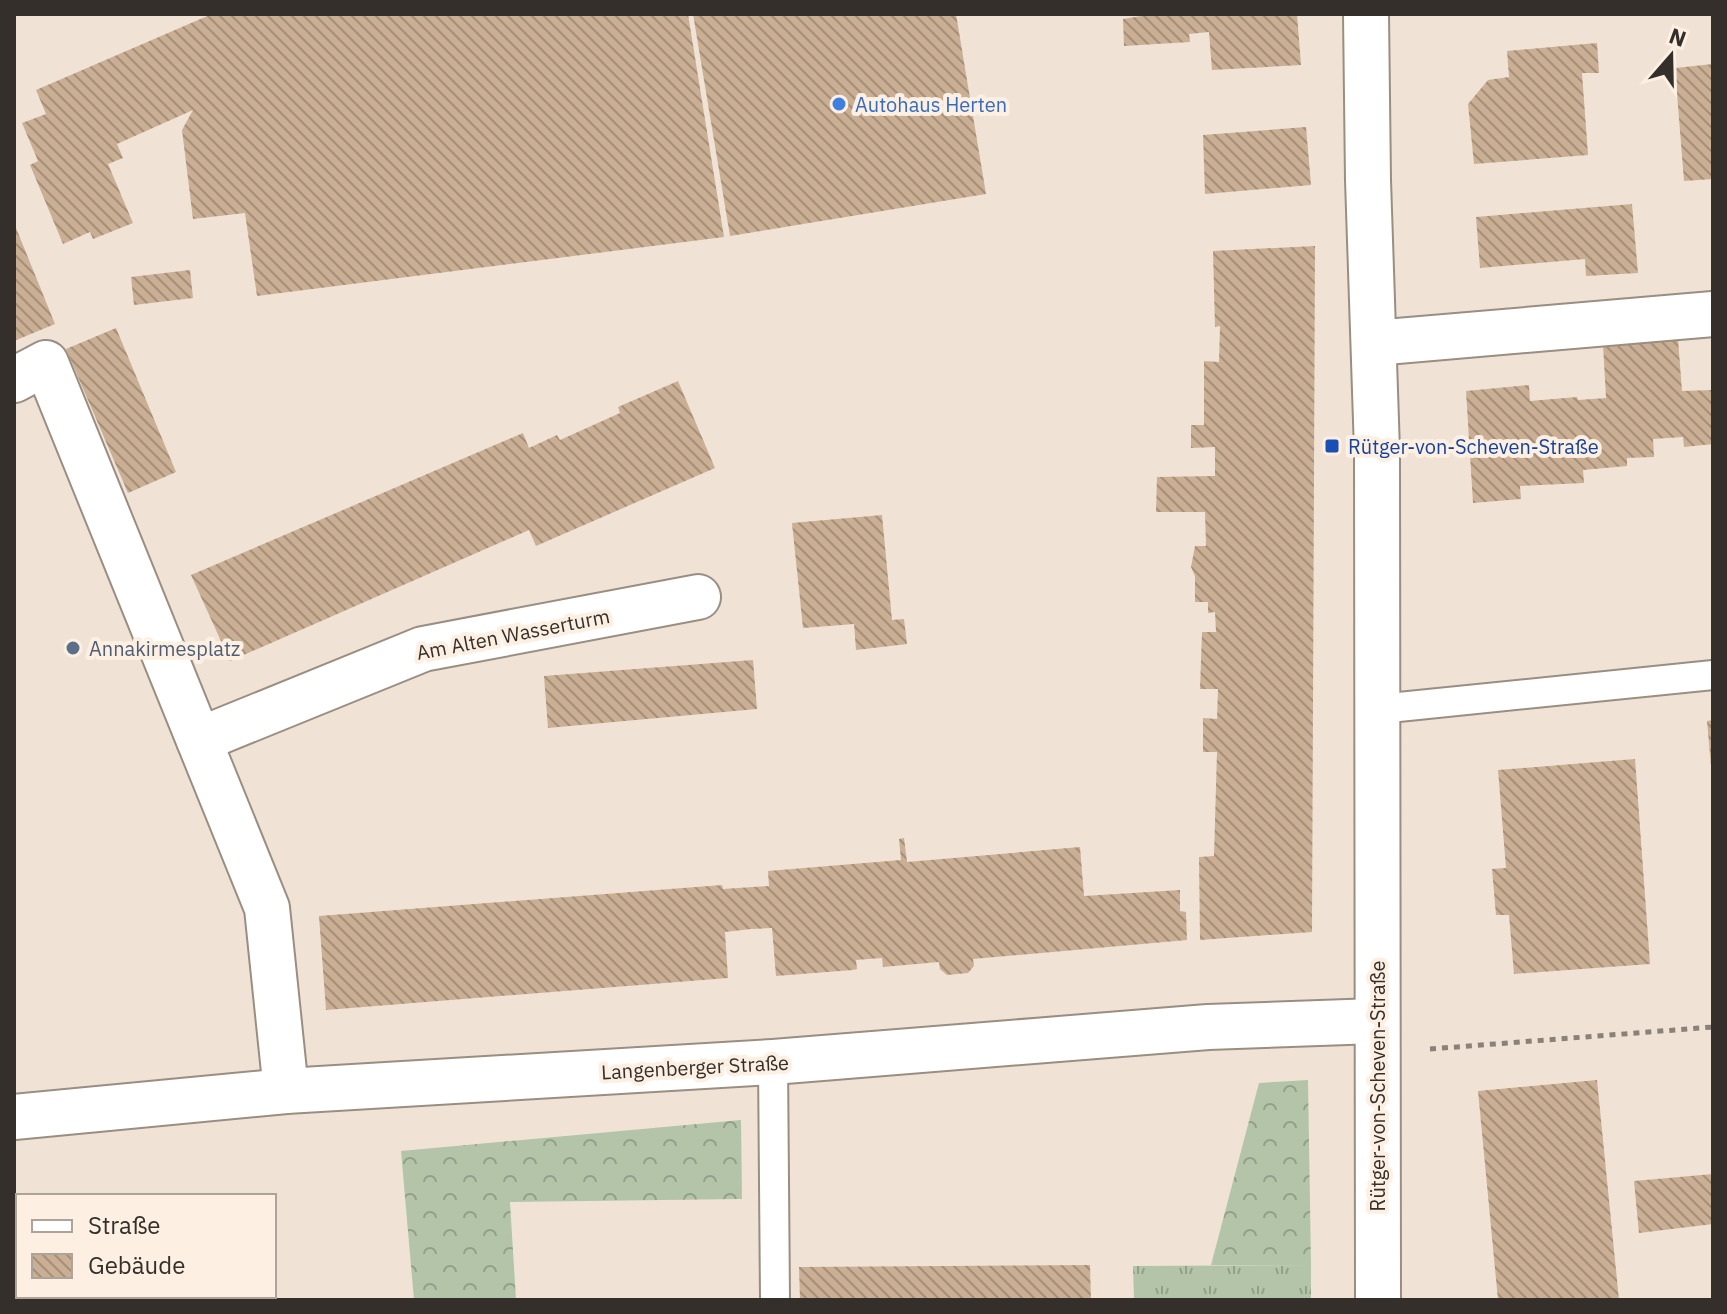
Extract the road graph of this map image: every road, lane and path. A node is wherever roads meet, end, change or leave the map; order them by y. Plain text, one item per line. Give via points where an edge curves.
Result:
1 (1366, 14) edge
2 (1713, 314) edge
3 (1374, 343) junction
4 (14, 380) edge
5 (698, 597) dead end
6 (1713, 675) edge
7 (1379, 709) junction
8 (199, 740) junction
9 (1713, 1027) edge
10 (1377, 1037) junction
11 (773, 1062) junction
12 (286, 1091) junction
13 (14, 1117) edge
14 (775, 1300) edge
15 (1378, 1300) edge

1 - 3 street, Rütger-von-Scheven-Straße
2 - 3 street
3 - 7 street, Rütger-von-Scheven-Straße
4 - 8 street via 46,363
5 - 8 street, Am Alten Wasserturm via 423,649
6 - 7 lane
7 - 10 street, Rütger-von-Scheven-Straße
8 - 12 street via 267,908
9 - 10 path
10 - 11 street, Langenberger Straße via 1208,1027
10 - 15 street, Rütger-von-Scheven-Straße
11 - 12 street, Langenberger Straße
11 - 14 lane
12 - 13 street, Langenberger Straße

